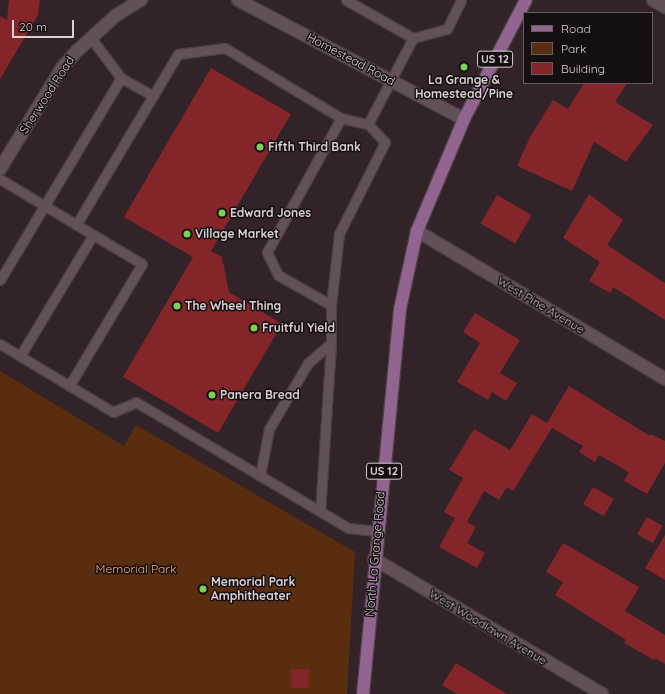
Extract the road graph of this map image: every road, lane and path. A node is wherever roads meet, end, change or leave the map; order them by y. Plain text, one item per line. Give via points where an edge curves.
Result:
1 (141, 0) edge
2 (238, 0) edge
3 (346, 0) edge
4 (461, 0) edge
5 (526, 0) edge
6 (653, 0) edge
7 (665, 7) edge
8 (91, 38) junction
9 (413, 38) junction
10 (121, 78) junction
11 (391, 80) junction
12 (153, 96) junction
13 (341, 118) junction
14 (464, 119) junction
15 (368, 124) junction
16 (0, 169) edge
17 (0, 179) edge
18 (44, 206) junction
19 (76, 225) junction
20 (417, 231) junction
21 (93, 235) junction
22 (0, 280) edge
23 (331, 305) junction
24 (331, 343) junction
25 (0, 344) edge
26 (20, 356) junction
27 (665, 379) edge
28 (69, 386) junction
29 (260, 476) junction
30 (320, 512) junction
31 (377, 530) junction
32 (374, 559) junction
33 (363, 694) edge
34 (602, 694) edge

1 - 8 street, Sherwood Road via 115,16
2 - 11 street, Homestead Road
3 - 9 lane
4 - 9 lane via 447,29
5 - 14 main road, US 12
6 - 7 street
8 - 10 lane
8 - 16 street, Sherwood Road via 62,68
9 - 11 lane
10 - 12 lane
10 - 18 lane
11 - 14 street, Homestead Road
11 - 15 lane
12 - 13 lane via 178,54 225,48
12 - 19 lane
13 - 15 lane
13 - 23 lane via 267,252 278,275
14 - 20 main road, US 12
15 - 23 lane via 385,142 339,234
17 - 18 lane
18 - 19 lane
18 - 22 lane
19 - 21 lane
20 - 27 street, West Pine Avenue
20 - 31 main road, North La Grange Road / US 12 via 400,309
21 - 26 lane
21 - 28 lane via 142,264
23 - 24 lane
24 - 29 lane via 308,363 269,429
24 - 30 lane
25 - 26 lane
26 - 28 lane
28 - 29 lane via 113,412 136,402
29 - 30 lane
30 - 31 lane via 348,528
31 - 32 main road, North La Grange Road / US 12
32 - 33 main road, North La Grange Road / US 12
32 - 34 street, West Woodlawn Avenue

